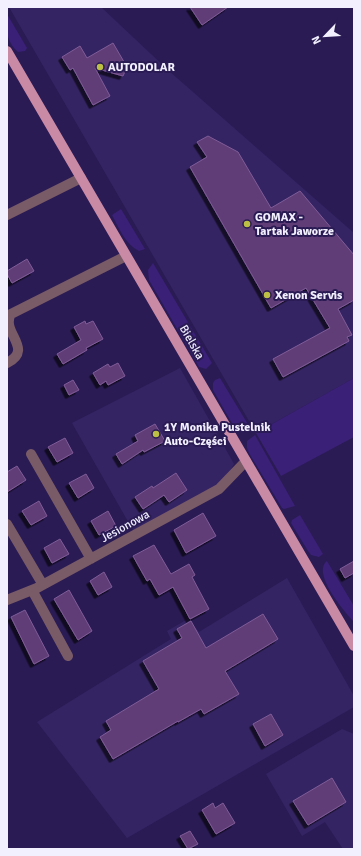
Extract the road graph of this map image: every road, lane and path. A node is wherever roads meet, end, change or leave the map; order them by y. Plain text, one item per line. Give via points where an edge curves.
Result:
1 (7, 51) edge
2 (81, 178) junction
3 (7, 215) edge
4 (126, 256) junction
5 (7, 363) edge
6 (31, 454) dead end
7 (246, 461) junction
8 (7, 524) edge
9 (91, 559) junction
10 (43, 585) junction
11 (32, 590) junction
12 (7, 600) edge
13 (354, 646) edge
14 (68, 656) dead end

1 - 2 main road, Bielska
2 - 3 street
2 - 4 main road, Bielska
4 - 5 street via 11,314 7,324 18,354
4 - 7 main road, Bielska
6 - 9 street
7 - 9 street, Jesionowa via 219,489
7 - 13 main road, Bielska
8 - 10 street
9 - 10 street, Jesionowa
10 - 11 street, Jesionowa
11 - 12 street, Jesionowa
11 - 14 street

